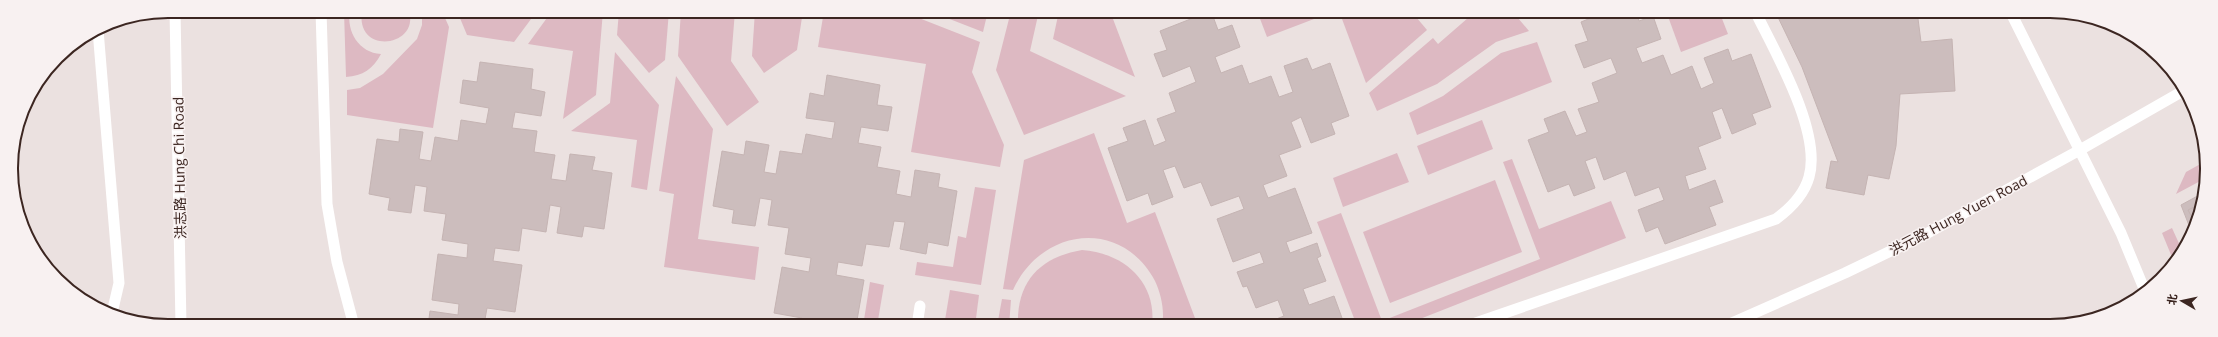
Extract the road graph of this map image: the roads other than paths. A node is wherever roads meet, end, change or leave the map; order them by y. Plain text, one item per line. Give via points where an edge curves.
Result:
1 (175, 18) edge
2 (321, 18) edge
3 (1758, 18) edge
4 (2013, 18) edge
5 (98, 36) edge
6 (2180, 93) edge
7 (2078, 151) junction
8 (2143, 286) edge
9 (920, 306) dead end
10 (113, 309) edge
11 (182, 319) edge
12 (352, 319) edge
13 (918, 319) edge
14 (1494, 319) edge
15 (1741, 319) edge

1 - 11 street, 洪志路 Hung Chi Road
2 - 12 street via 327,204 337,262
3 - 14 street via 1786,74 1811,145 1809,177 1796,202 1776,219
4 - 7 street
5 - 10 street via 120,284
6 - 7 street, 洪元路 Hung Yuen Road
7 - 8 street via 2121,233
7 - 15 street, 洪元路 Hung Yuen Road via 1926,234
9 - 13 street

